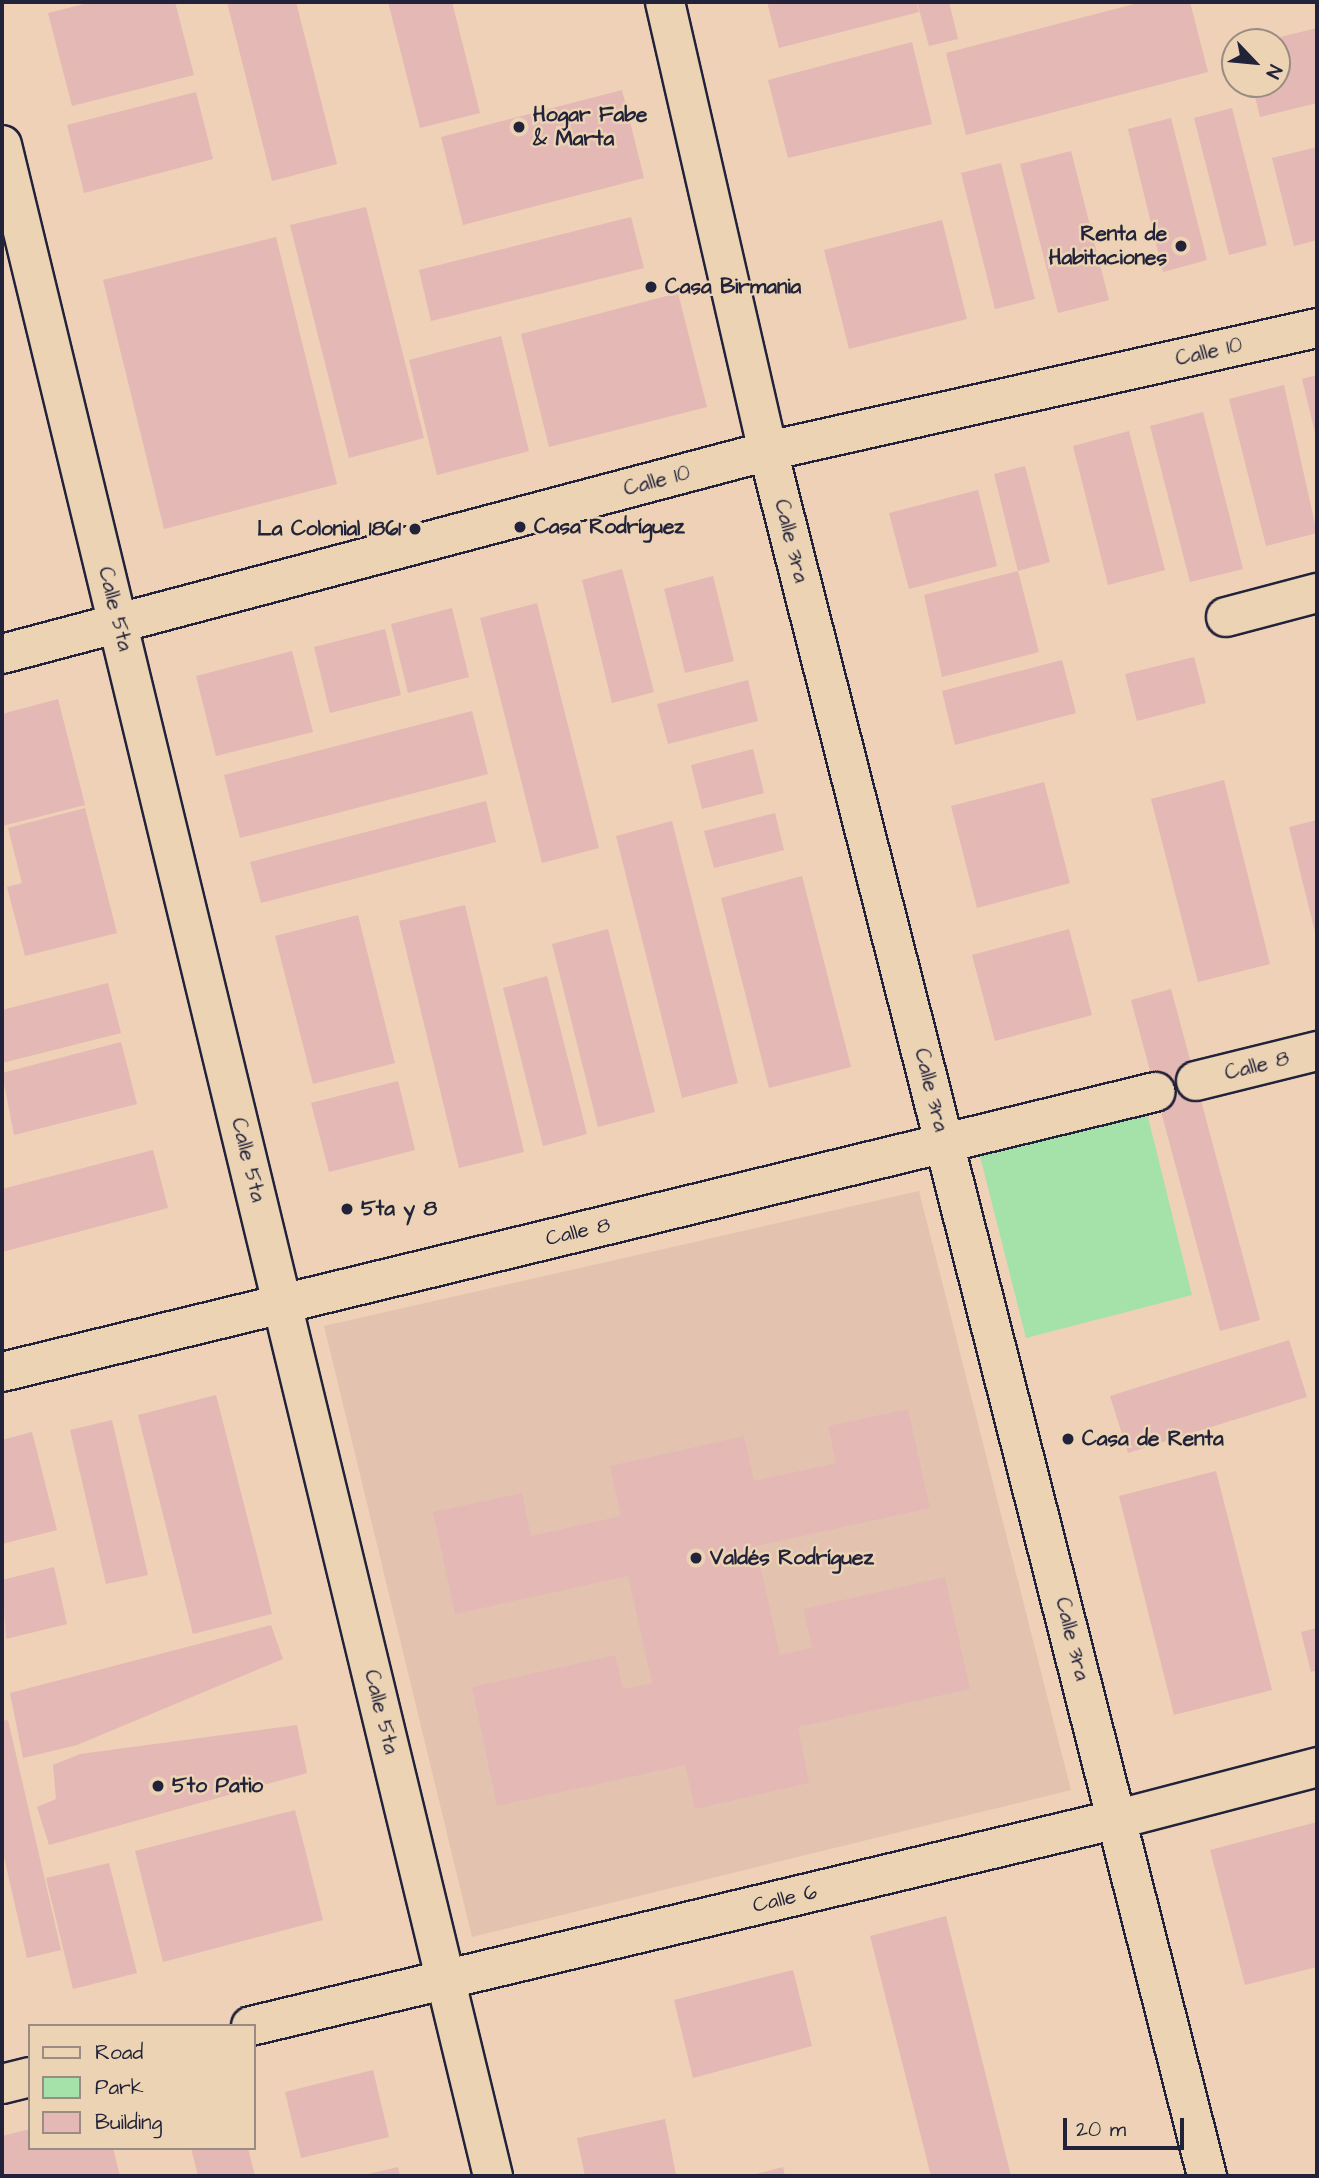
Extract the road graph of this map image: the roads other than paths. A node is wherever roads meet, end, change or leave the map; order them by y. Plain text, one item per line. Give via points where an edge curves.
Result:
1 (665, 2) edge
2 (2, 145) edge
3 (1317, 328) edge
4 (768, 451) junction
5 (1317, 593) edge
6 (1226, 617) dead end
7 (118, 624) junction
8 (2, 654) edge
9 (1317, 1051) edge
10 (1196, 1081) dead end
11 (1155, 1092) dead end
12 (945, 1145) junction
13 (282, 1301) junction
14 (2, 1373) edge
15 (1317, 1767) edge
16 (1118, 1819) junction
17 (446, 1980) junction
18 (256, 2025) edge
19 (28, 2078) edge
20 (2, 2084) edge
21 (493, 2176) edge
22 (1207, 2176) edge

1 - 4 street, Calle 3ra
2 - 7 street, Calle 5ta
3 - 4 street, Calle 10
4 - 7 street, Calle 10
4 - 12 street, Calle 3ra
5 - 6 street
7 - 8 street, Calle 10
7 - 13 street, Calle 5ta
9 - 10 street, Calle 8
11 - 12 street, Calle 8
12 - 13 street, Calle 8
12 - 16 street, Calle 3ra
13 - 14 street, Calle 8
13 - 17 street, Calle 5ta
15 - 16 street, Calle 6
16 - 17 street, Calle 6
16 - 22 street, Calle 3ra
17 - 18 street, Calle 6
17 - 21 street, Calle 5ta
19 - 20 street

